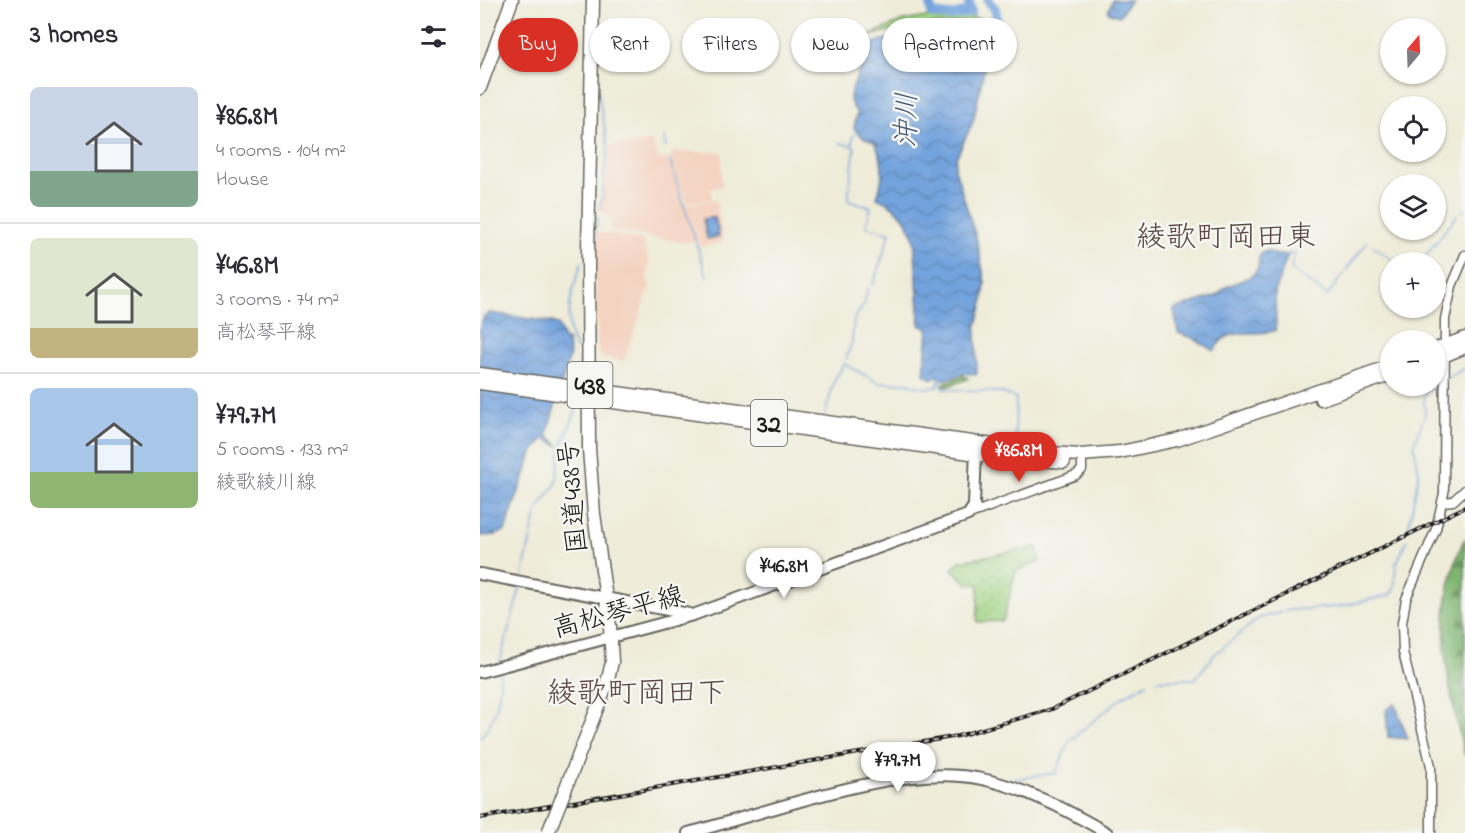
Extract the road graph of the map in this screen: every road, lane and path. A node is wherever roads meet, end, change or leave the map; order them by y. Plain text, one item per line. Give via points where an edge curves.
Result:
1 (504, 0) edge
2 (512, 0) edge
3 (593, 0) edge
4 (480, 65) edge
5 (480, 88) edge
6 (1465, 255) edge
7 (1443, 330) edge
8 (1465, 338) edge
9 (1465, 347) edge
10 (1446, 348) edge
11 (1446, 351) edge
12 (1380, 370) edge
13 (480, 374) edge
14 (1380, 378) edge
15 (480, 383) edge
16 (564, 391) junction
17 (590, 394) junction
18 (1442, 396) edge
19 (976, 449) junction
20 (1082, 462) junction
21 (1465, 490) edge
22 (1443, 502) junction
23 (970, 514) junction
24 (480, 574) edge
25 (606, 600) junction
26 (693, 615) junction
27 (611, 637) junction
28 (480, 672) edge
29 (548, 833) edge
30 (688, 833) edge
31 (1107, 833) edge
32 (1431, 833) edge

1 - 4 highway
2 - 5 highway
3 - 17 highway, 国道438号 / 438 via 588,251
6 - 7 street via 1449,297
8 - 10 highway
9 - 11 highway
12 - 19 highway, 32 via 1142,449 1080,455
13 - 16 highway, 32
14 - 20 highway, 32 via 1178,448 1121,460
15 - 16 highway, 32
16 - 17 highway, 32
17 - 19 highway, 32
17 - 25 highway, 国道438号 / 438 via 592,494
18 - 22 street via 1446,468
19 - 20 highway, 32 via 1026,460
19 - 23 main road
20 - 23 street via 1082,470 1076,475
21 - 22 street via 1453,501
22 - 32 street via 1436,529 1406,599 1402,623 1403,652 1431,766
23 - 26 main road, 高松琴平線
24 - 25 main road
25 - 26 main road
25 - 27 highway, 国道438号 / 438
26 - 27 main road, 高松琴平線
27 - 28 main road, 高松琴平線
27 - 29 highway, 国道438号 / 438, bridge via 610,674
30 - 31 main road via 885,781 932,776 976,778 1014,788 1052,803

